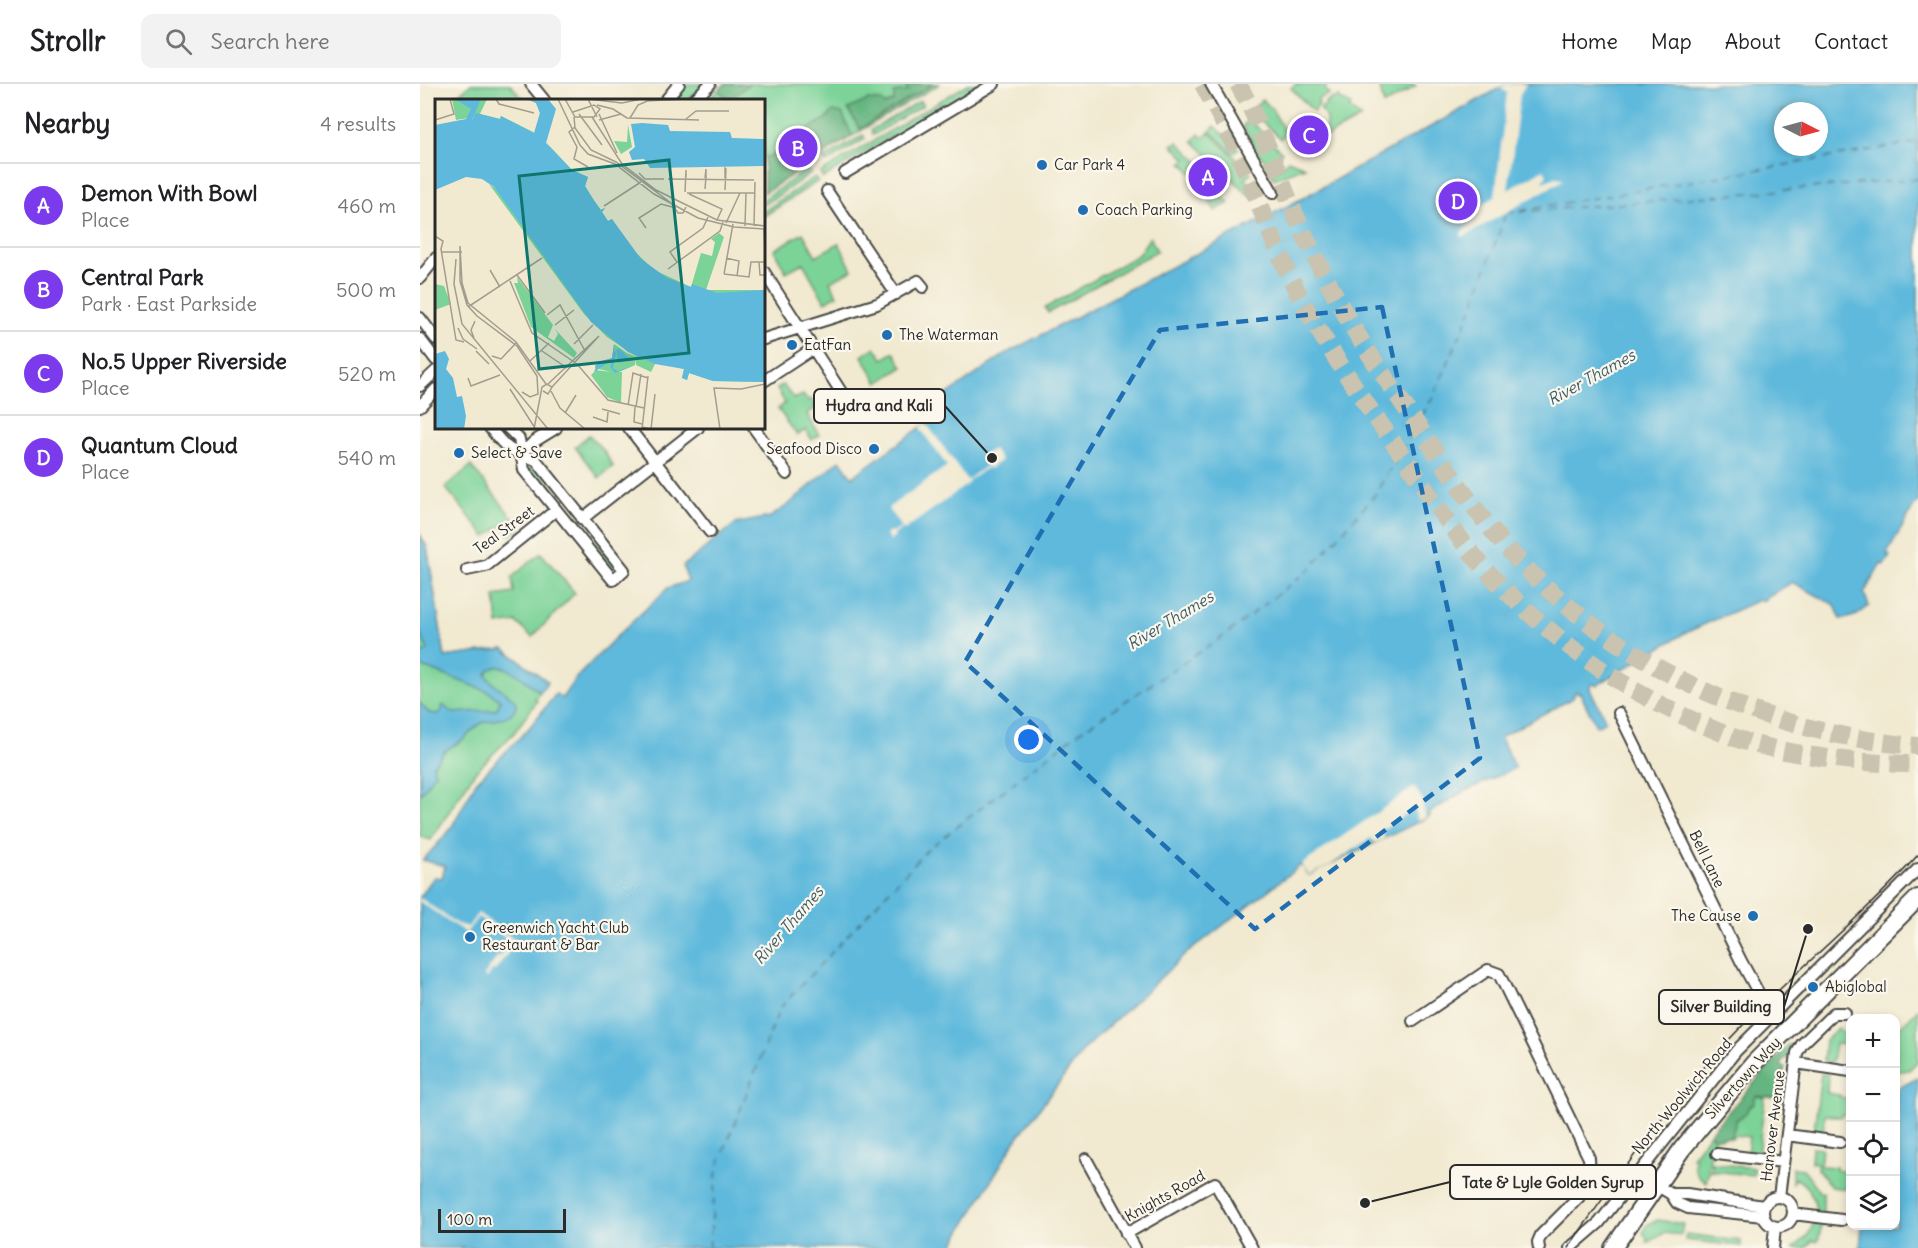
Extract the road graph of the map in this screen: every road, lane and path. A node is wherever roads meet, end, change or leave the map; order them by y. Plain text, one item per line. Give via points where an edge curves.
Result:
1 (531, 84) edge
2 (680, 84) edge
3 (710, 84) edge
4 (994, 84) edge
5 (1211, 84) edge
6 (542, 99) edge
7 (667, 99) edge
8 (695, 99) edge
9 (845, 173) dead end
10 (827, 191) dead end
11 (1273, 193) dead end
12 (435, 259) edge
13 (765, 274) edge
14 (420, 278) edge
15 (921, 284) dead end
16 (896, 294) junction
17 (420, 318) edge
18 (801, 328) junction
19 (435, 338) edge
20 (420, 339) edge
21 (765, 339) edge
22 (814, 348) junction
23 (435, 359) edge
24 (435, 372) edge
25 (765, 380) edge
26 (420, 386) edge
27 (435, 390) edge
28 (844, 398) dead end
29 (420, 406) edge
30 (491, 429) edge
31 (509, 429) edge
32 (554, 429) edge
33 (630, 429) edge
34 (697, 429) edge
35 (755, 429) edge
36 (521, 454) junction
37 (655, 461) junction
38 (787, 474) dead end
39 (556, 510) junction
40 (582, 519) junction
41 (710, 532) dead end
42 (467, 570) dead end
43 (1619, 713) dead end
44 (1918, 869) edge
45 (1918, 898) edge
46 (1845, 1013) dead end
47 (1771, 1016) junction
48 (1413, 1021) dead end
49 (1796, 1063) junction
50 (1846, 1070) edge
51 (1787, 1135) junction
52 (1840, 1142) dead end
53 (1717, 1154) dead end
54 (1086, 1159) dead end
55 (1784, 1162) junction
56 (1656, 1185) junction
57 (1779, 1197) junction
58 (1763, 1211) junction
59 (1793, 1214) junction
60 (1842, 1220) dead end
61 (1775, 1227) junction
62 (1126, 1234) junction
63 (1135, 1248) edge
64 (1252, 1248) edge
65 (1539, 1248) edge
66 (1570, 1248) edge
67 (1612, 1248) edge
68 (1773, 1248) edge

1 - 6 street
2 - 7 street
3 - 8 street
4 - 9 street
5 - 11 street
10 - 16 street
12 - 14 street
13 - 18 street
15 - 16 street
16 - 18 street
17 - 19 street
18 - 21 street
18 - 22 street
20 - 23 street
22 - 25 street
22 - 28 street
24 - 26 street
27 - 29 street
30 - 36 street via 506,449
31 - 36 street via 519,439
32 - 36 street
33 - 37 street
34 - 37 street
35 - 38 street
36 - 39 street via 524,470
36 - 40 street via 536,460
37 - 40 street
37 - 41 street
39 - 40 street via 613,580 619,578 624,570
39 - 42 street, Teal Street via 486,566
43 - 47 street, Bell Lane
44 - 47 street, North Woolwich Road
45 - 56 main road, Silvertown Way via 1754,1063
46 - 49 street, Hanover Avenue via 1834,1013 1802,1044
47 - 66 street, North Woolwich Road via 1736,1051 1599,1223
48 - 65 street via 1488,970 1499,974 1589,1158 1590,1177 1579,1197 1541,1235
49 - 50 street
49 - 51 street, Hanover Avenue
51 - 52 street
51 - 55 street, Hanover Avenue
53 - 55 street
54 - 62 street
55 - 57 street, Hanover Avenue
56 - 58 street via 1688,1208
56 - 67 main road, Silvertown Way
57 - 58 street via 1770,1198
57 - 59 street via 1788,1200
58 - 61 street via 1767,1223
59 - 60 street
59 - 61 street via 1785,1225
61 - 68 street
62 - 63 street
62 - 64 street, Knights Road via 1215,1183

